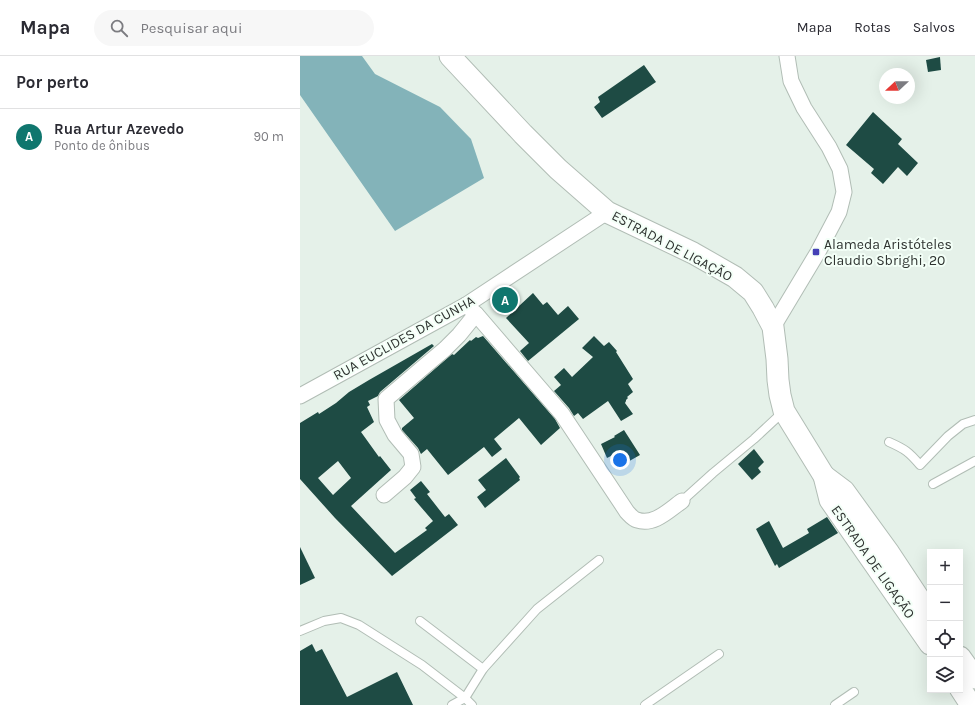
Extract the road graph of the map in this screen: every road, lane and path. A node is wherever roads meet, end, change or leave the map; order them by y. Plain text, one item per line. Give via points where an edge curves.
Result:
1 (450, 56) edge
2 (787, 56) edge
3 (607, 212) junction
4 (471, 309) junction
5 (773, 327) junction
6 (300, 396) edge
7 (784, 411) junction
8 (975, 420) edge
9 (889, 442) dead end
10 (975, 461) edge
11 (824, 476) junction
12 (933, 484) dead end
13 (384, 495) dead end
14 (682, 501) joint
15 (599, 560) dead end
16 (927, 610) edge
17 (420, 621) dead end
18 (300, 631) edge
19 (927, 640) edge
20 (719, 654) dead end
21 (963, 661) edge
22 (483, 669) junction
23 (975, 678) edge
24 (854, 692) dead end
25 (963, 693) edge
26 (465, 698) junction
27 (452, 705) edge
28 (472, 705) edge
29 (645, 705) edge
30 (835, 705) edge
31 (971, 705) edge

1 - 3 main road, ESTRADA DE LIGAÇÃO via 558,169
2 - 5 street via 791,80 804,108 840,169 844,192 839,212 822,245
3 - 4 street, RUA EUCLIDES DA CUNHA
3 - 5 main road, ESTRADA DE LIGAÇÃO via 693,253 735,277 753,292
4 - 6 street, RUA EUCLIDES DA CUNHA
4 - 13 street via 459,335 446,349 386,399 386,420 411,454 413,467 405,478
4 - 14 street via 562,414 627,512 636,520 648,522
5 - 7 main road, ESTRADA DE LIGAÇÃO
7 - 11 main road, ESTRADA DE LIGAÇÃO
7 - 14 lane
8 - 9 lane via 963,424 948,436 920,465 909,453
10 - 12 lane
11 - 16 main road, ESTRADA DE LIGAÇÃO via 844,491 890,553
11 - 19 main road, ESTRADA DE LIGAÇÃO via 830,500
15 - 22 lane via 537,609
17 - 22 lane
18 - 26 lane via 324,621 341,618 359,624 422,665
20 - 29 lane
21 - 23 main road
22 - 26 lane
24 - 30 lane
25 - 31 main road
26 - 27 lane
26 - 28 lane

